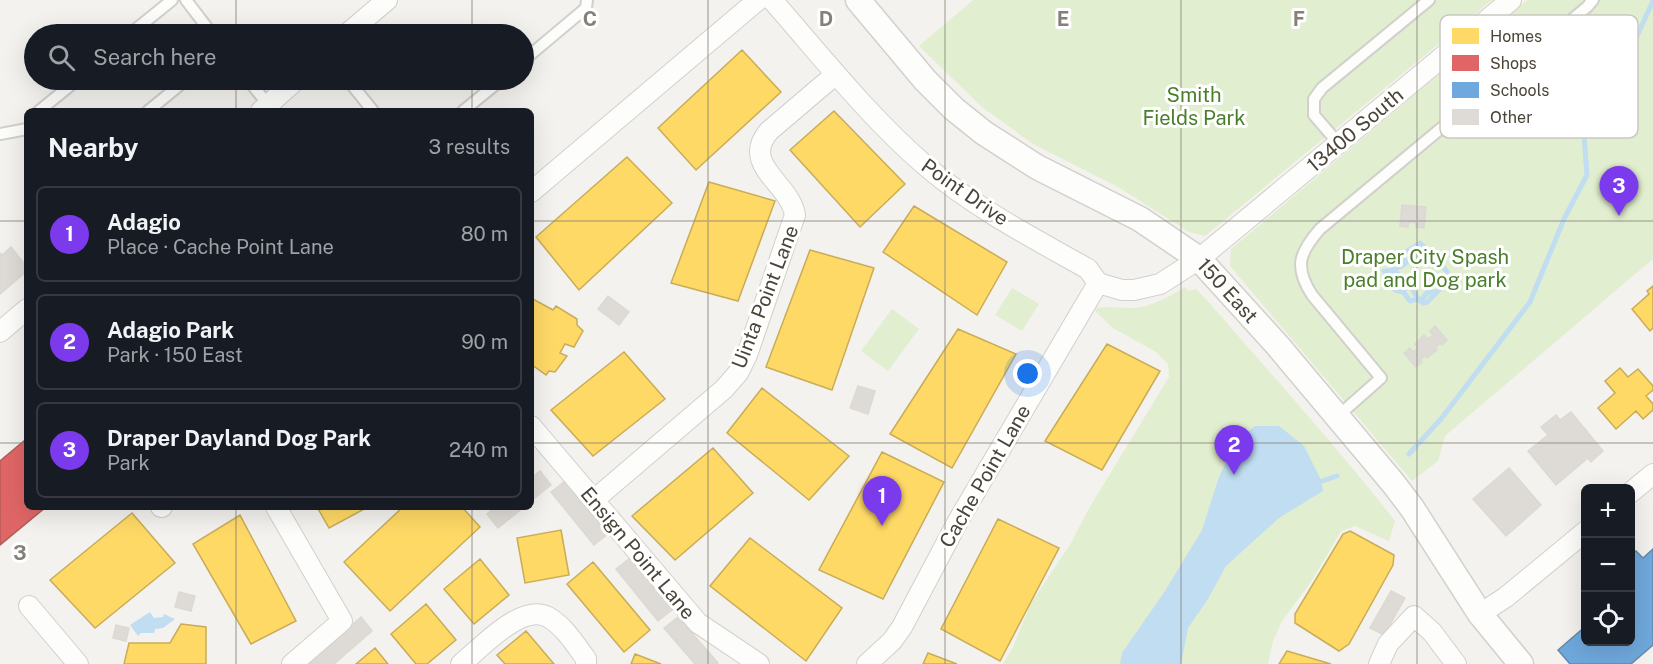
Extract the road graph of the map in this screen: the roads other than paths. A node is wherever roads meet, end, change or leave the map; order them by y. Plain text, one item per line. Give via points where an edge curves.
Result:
1 (172, 0) edge
2 (186, 0) edge
3 (387, 0) edge
4 (587, 0) edge
5 (758, 0) edge
6 (772, 0) edge
7 (858, 0) edge
8 (1429, 0) edge
9 (1511, 0) edge
10 (1593, 0) edge
11 (1493, 15) edge
12 (1577, 15) edge
13 (142, 24) edge
14 (204, 24) edge
15 (359, 24) edge
16 (534, 52) edge
17 (1440, 59) edge
18 (836, 74) junction
19 (65, 90) edge
20 (174, 90) edge
21 (255, 90) edge
22 (286, 90) edge
23 (356, 90) edge
24 (489, 90) edge
25 (43, 108) edge
26 (152, 108) edge
27 (267, 108) edge
28 (269, 108) edge
29 (371, 108) edge
30 (468, 108) edge
31 (1440, 129) edge
32 (24, 130) edge
33 (0, 134) edge
34 (1339, 144) junction
35 (534, 189) edge
36 (1199, 259) junction
37 (1098, 283) junction
38 (24, 312) edge
39 (0, 332) edge
40 (1338, 416) junction
41 (534, 430) edge
42 (1653, 474) edge
43 (1635, 489) edge
44 (594, 500) junction
45 (278, 510) edge
46 (1581, 535) edge
47 (29, 606) dead end
48 (1480, 614) junction
49 (1451, 662) edge
50 (78, 664) edge
51 (292, 664) edge
52 (461, 664) edge
53 (586, 664) edge
54 (759, 664) edge
55 (867, 664) edge
56 (1379, 664) edge
57 (1521, 664) edge

1 - 13 lane
2 - 14 lane
3 - 15 street
4 - 16 lane via 586,8
5 - 35 street
6 - 18 street, Point Drive
7 - 36 street, 150 East via 925,80 984,133 1037,167 1112,202
8 - 34 lane via 1322,88 1314,99 1314,115
9 - 11 street, 13400 South
10 - 12 lane
17 - 34 street, 13400 South
18 - 37 street, Point Drive via 897,140 969,200 1088,269
18 - 44 street, Uinta Point Lane via 761,143 762,164 789,198 795,215 738,373
19 - 25 lane
20 - 26 lane
21 - 27 lane
22 - 28 street
23 - 29 lane
24 - 30 lane
31 - 40 lane via 1320,229 1301,255 1300,269 1312,295 1381,378
32 - 33 lane
34 - 36 street, 13400 South
36 - 37 street via 1148,288 1122,290
36 - 40 street, 150 East
37 - 55 street, Cache Point Lane via 958,521 902,627
38 - 39 street
40 - 48 street, 150 East via 1412,508
41 - 44 street, Ensign Point Lane
42 - 43 street
44 - 54 street, Ensign Point Lane via 698,623
45 - 51 street via 342,621
46 - 48 street
47 - 50 street
48 - 57 street, 150 East
49 - 56 street via 1432,632 1414,616 1388,644
52 - 53 street via 507,626 531,614 546,616 559,625

